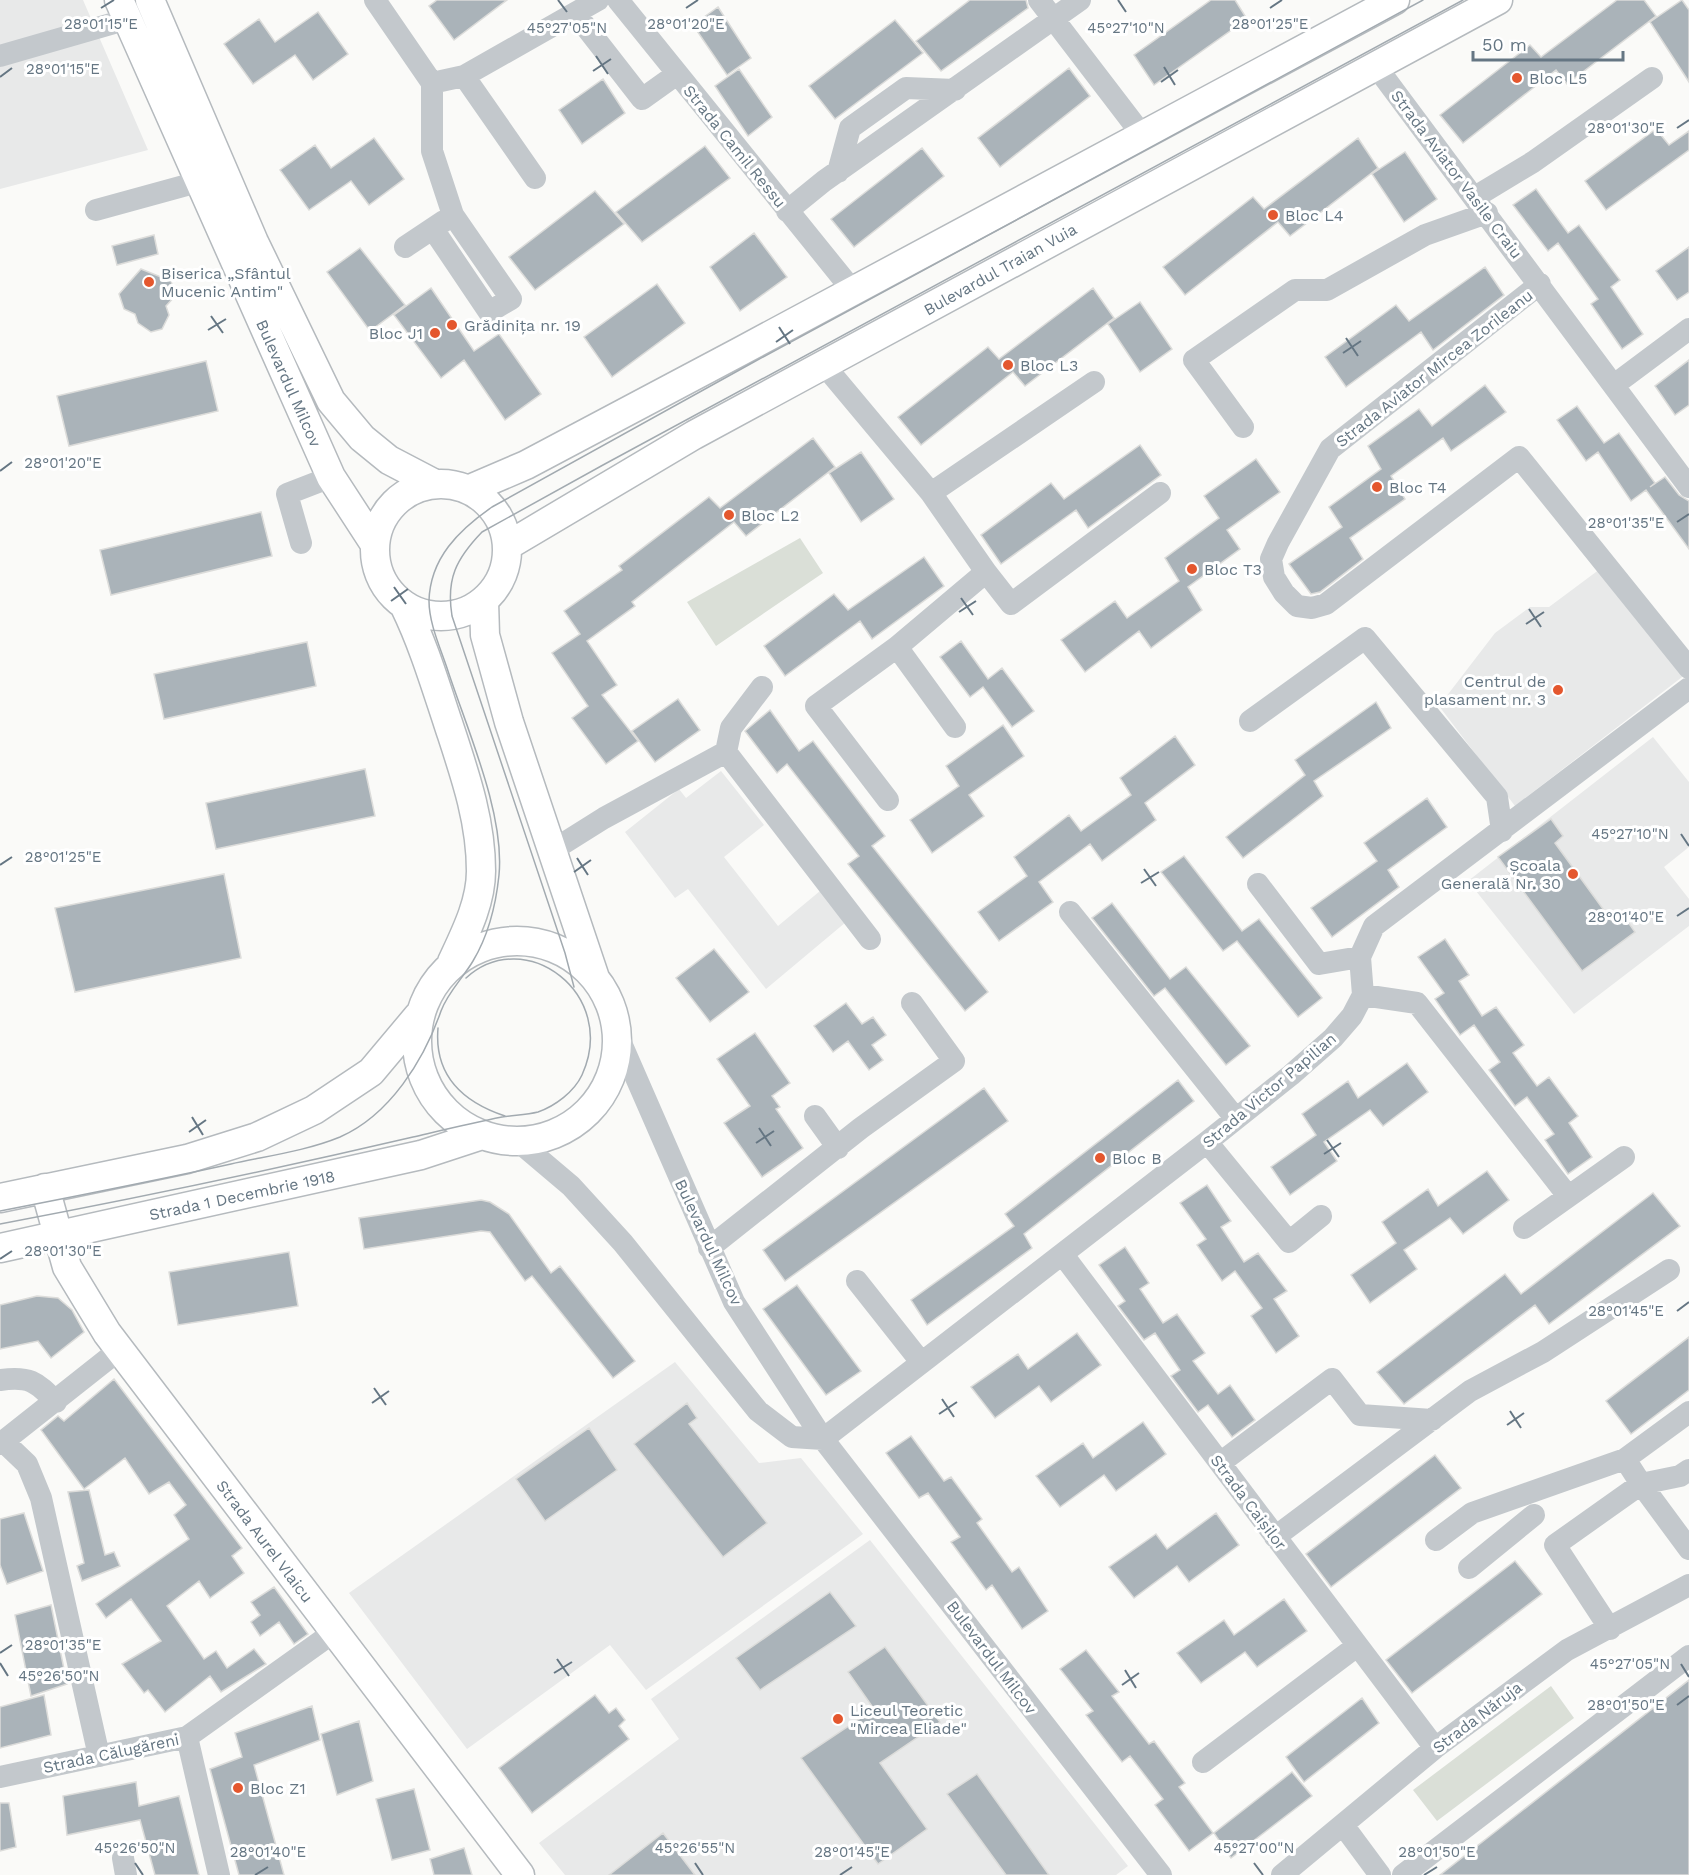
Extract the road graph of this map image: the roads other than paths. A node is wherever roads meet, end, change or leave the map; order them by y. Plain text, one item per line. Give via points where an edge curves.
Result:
1 (375, 0) edge
2 (598, 0) edge
3 (618, 0) edge
4 (1039, 0) edge
5 (1080, 0) edge
6 (1395, 0) edge
7 (1498, 0) edge
8 (152, 5) edge
9 (123, 10) edge
10 (574, 13) junction
11 (1054, 19) junction
12 (0, 56) edge
13 (1375, 65) junction
14 (677, 74) junction
15 (464, 76) junction
16 (1652, 78) dead end
17 (432, 83) junction
18 (1143, 136) junction
19 (535, 178) dead end
20 (198, 182) junction
21 (1481, 205) junction
22 (96, 210) dead end
23 (788, 212) junction
24 (453, 215) junction
25 (433, 229) junction
26 (405, 247) dead end
27 (1540, 284) junction
28 (853, 291) junction
29 (1689, 329) edge
30 (824, 365) junction
31 (1094, 382) dead end
32 (1614, 386) junction
33 (1243, 427) dead end
34 (331, 477) junction
35 (433, 483) junction
36 (1689, 487) edge
37 (470, 489) junction
38 (931, 493) junction
39 (1160, 493) dead end
40 (301, 543) dead end
41 (374, 543) junction
42 (507, 546) junction
43 (986, 572) junction
44 (484, 601) junction
45 (405, 607) junction
46 (897, 647) junction
47 (1689, 668) edge
48 (762, 687) dead end
49 (1689, 688) edge
50 (1250, 721) dead end
51 (955, 727) dead end
52 (726, 752) junction
53 (888, 800) dead end
54 (1502, 831) junction
55 (553, 850) junction
56 (1258, 884) dead end
57 (1070, 912) dead end
58 (870, 939) dead end
59 (1360, 957) junction
60 (452, 962) junction
61 (596, 980) junction
62 (1364, 995) junction
63 (912, 1003) dead end
64 (418, 1016) junction
65 (616, 1034) junction
66 (815, 1116) dead end
67 (1236, 1119) junction
68 (482, 1135) junction
69 (519, 1142) junction
70 (1207, 1142) junction
71 (838, 1148) junction
72 (1624, 1157) dead end
73 (45, 1188) junction
74 (1568, 1196) junction
75 (0, 1198) edge
76 (1321, 1216) dead end
77 (1524, 1228) dead end
78 (57, 1235) junction
79 (0, 1248) edge
80 (709, 1248) junction
81 (1063, 1255) junction
82 (1669, 1270) dead end
83 (857, 1281) dead end
84 (119, 1350) junction
85 (921, 1362) junction
86 (0, 1380) edge
87 (56, 1402) junction
88 (1689, 1412) edge
89 (1432, 1420) junction
90 (823, 1439) junction
91 (2, 1443) edge
92 (1625, 1459) junction
93 (1220, 1463) junction
94 (1689, 1470) edge
95 (1641, 1484) junction
96 (1518, 1494) junction
97 (1534, 1515) junction
98 (1275, 1537) junction
99 (1436, 1540) dead end
100 (1555, 1545) junction
101 (1689, 1549) edge
102 (1469, 1569) dead end
103 (1689, 1586) edge
104 (1610, 1629) junction
105 (334, 1632) junction
106 (1357, 1646) junction
107 (1689, 1656) edge
108 (187, 1737) junction
109 (1435, 1749) junction
110 (99, 1756) junction
111 (1203, 1762) dead end
112 (0, 1777) edge
113 (1343, 1825) junction
114 (219, 1875) edge
115 (520, 1875) edge
116 (1161, 1875) edge
117 (1282, 1875) edge
118 (1380, 1875) edge
119 (1403, 1875) edge

1 - 17 street
2 - 10 street
3 - 14 street, Strada Camil Ressu
4 - 11 street
5 - 11 street
6 - 18 main road
7 - 13 main road, Bulevardul Traian Vuia
8 - 9 street, Bulevardul Milcov
8 - 35 main road, Bulevardul Milcov via 254,242 331,401 354,430 380,453
9 - 12 street
9 - 20 main road, Bulevardul Milcov
10 - 14 street via 642,99
10 - 15 street
11 - 18 street
11 - 23 street via 838,172
13 - 21 street, Strada Aviator Vasile Craiu
13 - 30 main road, Bulevardul Traian Vuia
14 - 23 street, Strada Camil Ressu
15 - 17 street
15 - 19 street
16 - 21 street via 1533,162
17 - 24 street via 432,151
18 - 28 main road
20 - 22 street
20 - 34 main road, Bulevardul Milcov
21 - 27 street, Strada Aviator Vasile Craiu
21 - 33 street via 1327,291 1295,290 1194,360
23 - 28 street, Strada Camil Ressu
24 - 25 street
24 - 25 street via 511,298 489,312
25 - 26 street
27 - 32 street, Strada Aviator Vasile Craiu
27 - 47 street, Strada Aviator Mircea Zorileanu via 1330,449 1278,543 1271,559 1274,577 1297,606 1312,608 1326,604 1519,457
28 - 37 main road via 526,465
29 - 32 street
30 - 38 street
30 - 42 main road, Bulevardul Traian Vuia via 694,435
31 - 38 street
32 - 36 street, Strada Aviator Vasile Craiu
34 - 40 street via 287,494
34 - 41 main road, Bulevardul Milcov
35 - 37 main road
35 - 41 main road via 412,490 393,503 380,521
37 - 42 main road via 492,507 502,522
38 - 43 street
39 - 43 street via 1011,604
41 - 45 main road via 381,579
42 - 44 main road via 505,567 497,586
43 - 46 street
44 - 45 main road via 452,616 431,616
44 - 55 main road via 485,635 509,722
45 - 60 main road via 420,638 478,826 481,873 472,920
46 - 51 street
46 - 53 street via 816,706
48 - 52 street via 731,728
49 - 54 street
50 - 54 street via 1365,638 1497,797
52 - 55 street
52 - 58 street
54 - 59 street via 1374,926
55 - 61 main road
56 - 59 street via 1319,964
57 - 67 street
59 - 62 street
60 - 61 main road via 481,946 524,940 565,953
60 - 64 main road
61 - 65 main road via 611,1008
62 - 67 street, Strada Victor Papilian via 1353,1016 1333,1038
62 - 74 street via 1417,1004
63 - 71 street via 954,1061
64 - 68 main road via 418,1062 427,1087 442,1108
64 - 73 main road via 371,1072 314,1110 257,1137 187,1159
65 - 69 main road via 616,1057 609,1080 583,1117 542,1139
65 - 80 street, Bulevardul Milcov
66 - 71 street
67 - 70 street, Strada Victor Papilian
68 - 69 main road
68 - 78 main road, Strada 1 Decembrie 1918 via 421,1155
69 - 90 street via 571,1186 623,1243 758,1411 792,1437
70 - 76 street via 1288,1242
70 - 81 street, Strada Victor Papilian
71 - 80 street
72 - 74 street
73 - 75 main road
73 - 78 main road, Strada Aurel Vlaicu
74 - 77 street
78 - 79 main road, Strada 1 Decembrie 1918
78 - 84 main road, Strada Aurel Vlaicu via 67,1267
80 - 90 street, Bulevardul Milcov via 734,1302
81 - 85 street, Strada Victor Papilian
81 - 93 street, Strada Caișilor
82 - 89 street via 1543,1352 1470,1390
83 - 85 street
84 - 87 street
84 - 105 main road, Strada Aurel Vlaicu
85 - 90 street, Strada Victor Papilian
86 - 87 street via 26,1378
87 - 91 street
88 - 92 street
89 - 93 street via 1360,1415 1332,1379
89 - 98 street
90 - 116 street, Bulevardul Milcov
91 - 110 street via 27,1464 41,1498
92 - 95 street
92 - 96 street
93 - 98 street, Strada Caișilor
94 - 95 street via 1680,1476
95 - 100 street
95 - 101 street
96 - 97 street
96 - 99 street via 1472,1513
97 - 100 street
97 - 102 street
98 - 106 street, Strada Caișilor
100 - 104 street
103 - 104 street, Strada Năruja
104 - 109 street, Strada Năruja via 1567,1650
105 - 108 street, Strada Călugăreni
105 - 115 main road, Strada Aurel Vlaicu
106 - 109 street, Strada Caișilor
106 - 111 street
107 - 119 street
108 - 110 street, Strada Călugăreni
108 - 114 street
109 - 113 street, Strada Năruja
110 - 112 street, Strada Călugăreni
113 - 117 street, Strada Năruja
113 - 118 street

